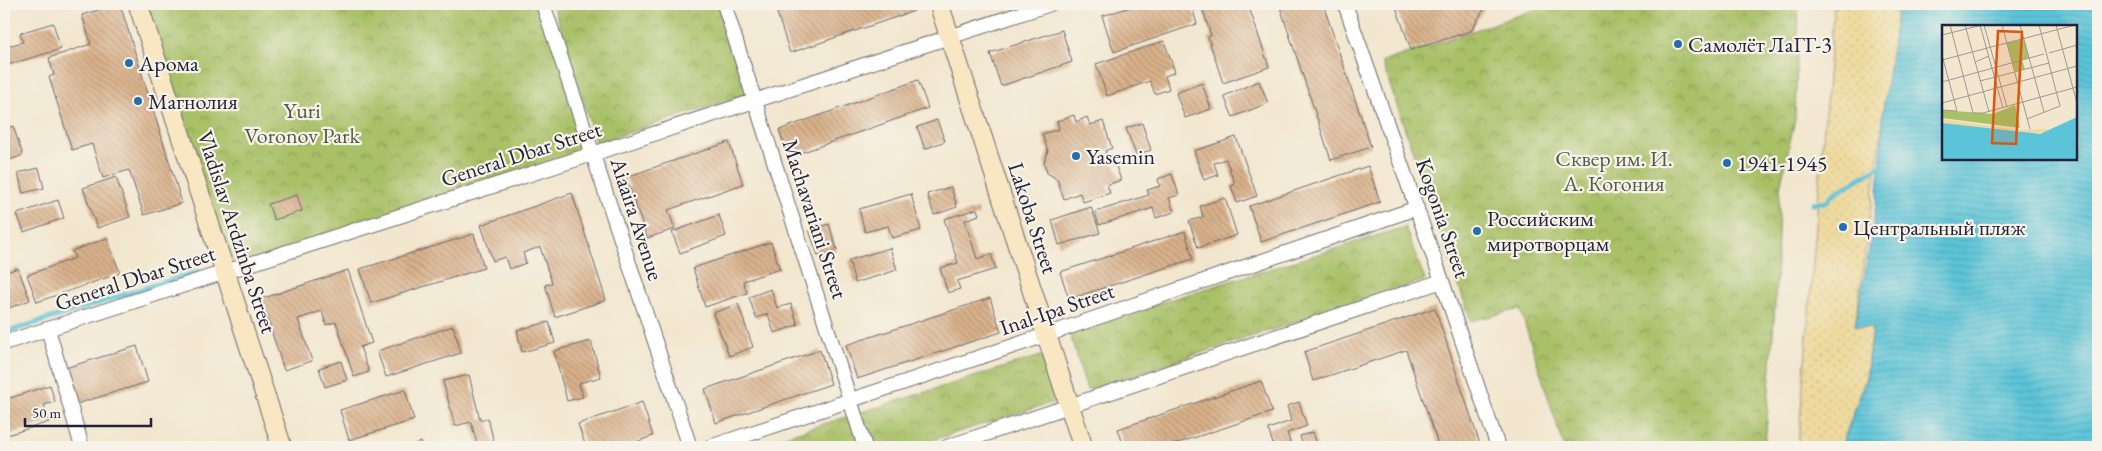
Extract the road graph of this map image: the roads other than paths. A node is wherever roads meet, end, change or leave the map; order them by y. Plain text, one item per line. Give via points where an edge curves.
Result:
1 (138, 4) edge
2 (543, 4) edge
3 (724, 4) edge
4 (939, 4) edge
5 (1050, 4) edge
6 (1345, 4) edge
7 (950, 37) junction
8 (755, 100) junction
9 (593, 153) junction
10 (1417, 208) junction
11 (225, 272) junction
12 (1442, 281) junction
13 (48, 329) junction
14 (1046, 335) junction
15 (4, 343) edge
16 (850, 401) junction
17 (1070, 407) junction
18 (82, 447) edge
19 (282, 447) edge
20 (690, 447) edge
21 (710, 447) edge
22 (865, 447) edge
23 (947, 447) edge
24 (1083, 447) edge
25 (1498, 447) edge

1 - 11 main road, Vladislav Ardzinba Street
2 - 9 street, Aiaaira Avenue
3 - 8 street, Machavariani Street
4 - 7 main road, Lakoba Street
5 - 7 street, General Dbar Street
6 - 10 street, Kogonia Street
7 - 8 street, General Dbar Street
7 - 14 main road, Lakoba Street
8 - 9 street, General Dbar Street
8 - 16 street, Machavariani Street
9 - 11 street, General Dbar Street
9 - 20 street, Aiaaira Avenue
10 - 12 street, Kogonia Street
10 - 14 street, Inal-Ipa Street
11 - 13 street, General Dbar Street
11 - 19 main road, Vladislav Ardzinba Street
12 - 17 street
12 - 25 street, Kogonia Street
13 - 15 street, General Dbar Street
13 - 18 street
14 - 16 street, Inal-Ipa Street
14 - 17 main road, Lakoba Street
16 - 21 street, Inal-Ipa Street
16 - 22 street, Machavariani Street
17 - 23 street
17 - 24 main road, Lakoba Street

